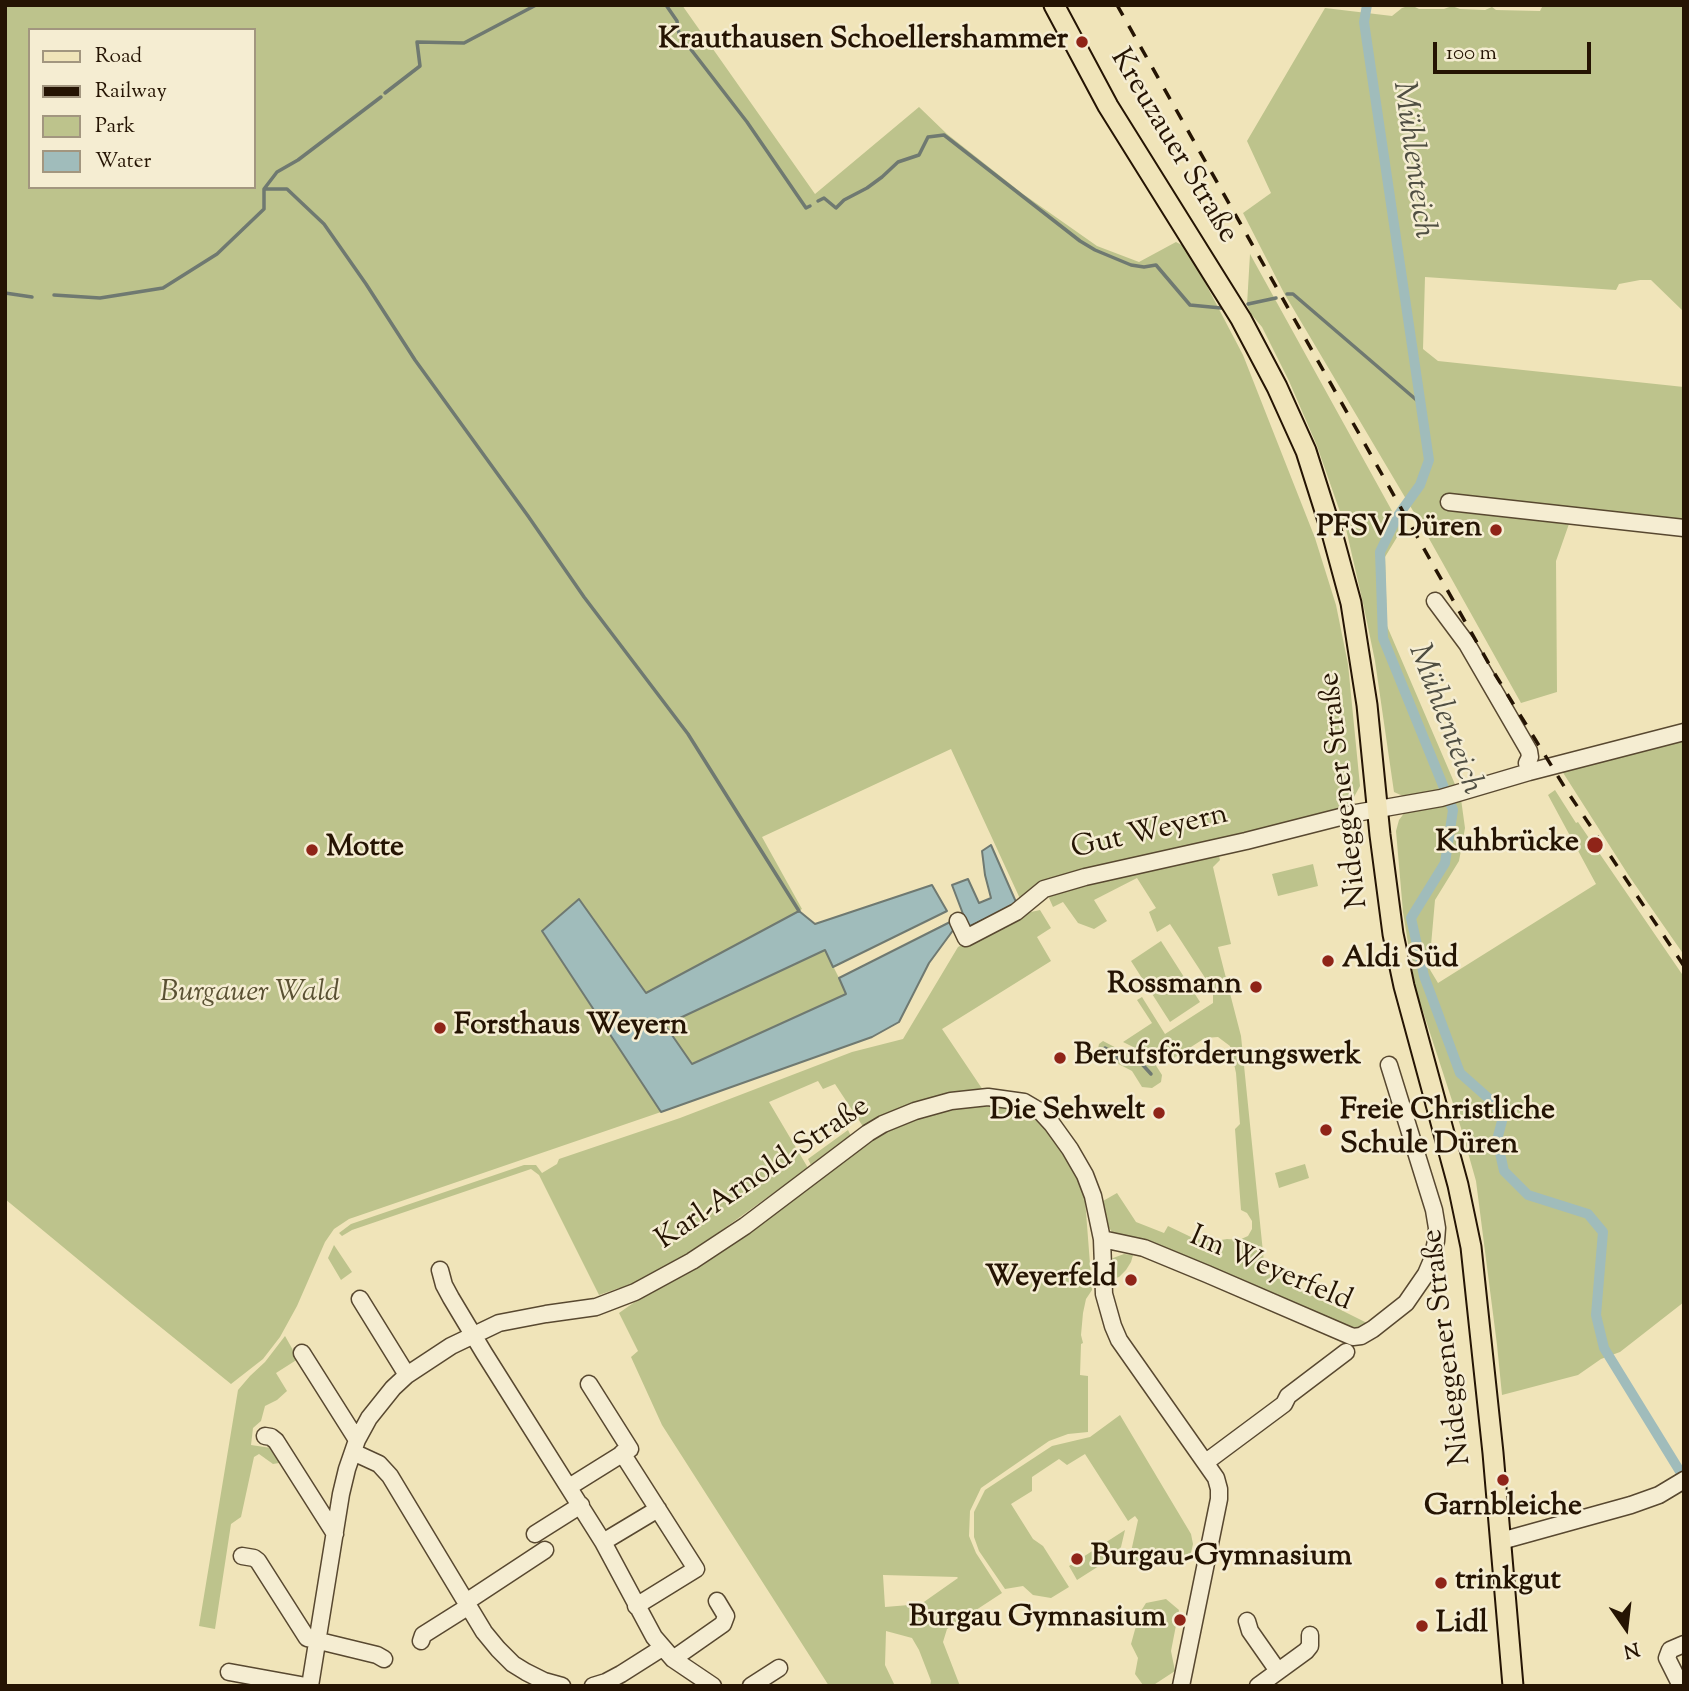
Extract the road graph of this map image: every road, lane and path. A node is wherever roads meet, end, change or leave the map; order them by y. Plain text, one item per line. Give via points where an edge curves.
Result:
1 (1054, 5) edge
2 (1241, 319) joint
3 (1449, 502) dead end
4 (1684, 528) edge
5 (1435, 601) dead end
6 (1684, 732) edge
7 (1529, 772) junction
8 (1378, 809) junction
9 (958, 921) dead end
10 (1390, 1065) dead end
11 (1102, 1239) junction
12 (440, 1270) dead end
13 (360, 1299) dead end
14 (474, 1334) junction
15 (1346, 1352) dead end
16 (302, 1353) dead end
17 (407, 1375) junction
18 (589, 1384) dead end
19 (265, 1436) dead end
20 (355, 1446) junction
21 (622, 1453) junction
22 (1206, 1462) junction
23 (1681, 1482) edge
24 (569, 1487) junction
25 (581, 1505) junction
26 (658, 1509) junction
27 (335, 1534) junction
28 (535, 1534) dead end
29 (1501, 1541) junction
30 (604, 1542) junction
31 (545, 1550) dead end
32 (242, 1556) dead end
33 (717, 1601) dead end
34 (467, 1604) junction
35 (636, 1606) junction
36 (1248, 1621) dead end
37 (1310, 1635) dead end
38 (421, 1640) dead end
39 (318, 1641) junction
40 (1684, 1644) edge
41 (667, 1653) junction
42 (384, 1659) dead end
43 (779, 1668) dead end
44 (1278, 1671) junction
45 (229, 1672) dead end
46 (308, 1686) edge
47 (562, 1686) edge
48 (593, 1686) edge
49 (713, 1686) edge
50 (751, 1686) edge
51 (1181, 1686) edge
52 (1258, 1686) edge
53 (1513, 1686) edge
54 (1681, 1686) edge

1 - 2 main road, Kreuzauer Straße via 1108,106
2 - 8 main road, Nideggener Straße via 1306,451 1332,533 1356,632
3 - 4 street
5 - 7 street via 1467,644 1529,751
6 - 7 street
7 - 8 street via 1441,798
8 - 9 street, Gut Weyern via 1044,889 1016,912 966,938
8 - 29 main road, Nideggener Straße via 1387,896 1404,986 1471,1247
10 - 11 street, Im Weyerfeld via 1434,1210 1437,1241 1426,1274 1406,1303 1373,1329 1353,1337 1144,1248
11 - 14 street, Karl-Arnold-Straße via 1085,1175 1041,1112 1006,1098 951,1101 867,1133 726,1239 623,1297 596,1307 499,1323
11 - 22 street, Karl-Arnold-Straße via 1104,1294 1119,1340
12 - 14 street via 444,1285
13 - 17 street
14 - 17 street, Karl-Arnold-Straße
14 - 24 street
15 - 22 street
16 - 20 street
17 - 20 street, Karl-Arnold-Straße via 369,1418
18 - 21 street via 629,1449
19 - 27 street via 276,1441
20 - 27 street, Karl-Arnold-Straße
20 - 34 street via 390,1475
21 - 24 street
21 - 26 street
22 - 51 street, Karl-Arnold-Straße via 1216,1478 1219,1499
23 - 29 street via 1631,1505
24 - 25 street
25 - 28 street
25 - 30 street
26 - 30 street
26 - 35 street via 696,1569
27 - 39 street, Karl-Arnold-Straße
29 - 53 main road, Nideggener Straße
30 - 35 street
31 - 34 street
32 - 39 street via 258,1561 307,1638
33 - 41 street via 726,1616 723,1625
34 - 38 street
34 - 47 street via 484,1632 513,1664
35 - 41 street
36 - 44 street
37 - 44 street via 1306,1651
39 - 42 street
39 - 46 street, Karl-Arnold-Straße
40 - 54 street via 1670,1650 1667,1658
41 - 48 street
41 - 49 street
43 - 50 street
44 - 52 street
45 - 46 street

